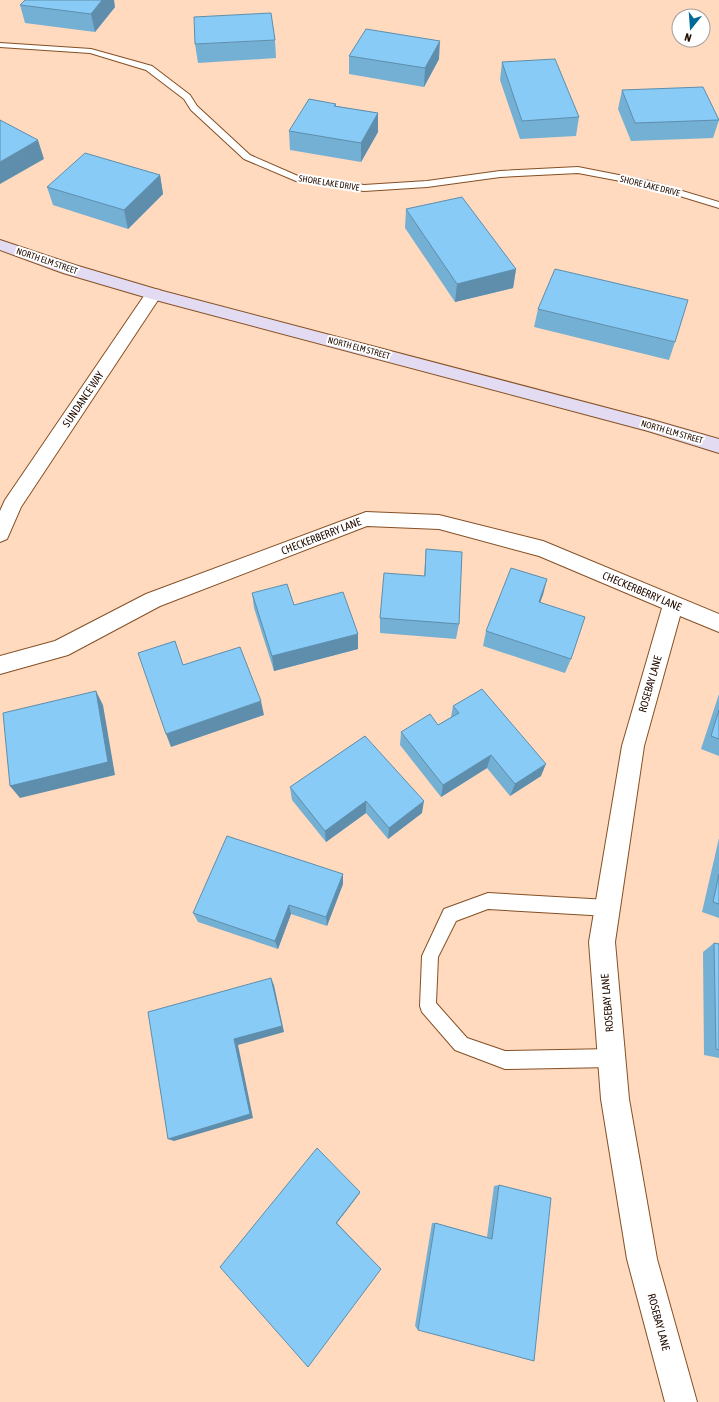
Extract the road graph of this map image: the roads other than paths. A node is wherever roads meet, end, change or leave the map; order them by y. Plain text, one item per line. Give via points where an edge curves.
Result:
1 (0, 46) edge
2 (719, 205) edge
3 (0, 245) edge
4 (154, 294) junction
5 (719, 446) edge
6 (6, 511) edge
7 (0, 534) edge
8 (672, 604) junction
9 (719, 623) edge
10 (0, 665) edge
11 (608, 908) junction
12 (612, 1058) junction
13 (681, 1402) edge

1 - 2 lane, SHORE LAKE DRIVE via 91,51 149,68 187,97 194,108 247,157 296,178 364,188 427,184 500,174 578,170 648,184
3 - 4 main road, NORTH ELM STREET
4 - 5 main road, NORTH ELM STREET
4 - 6 street, SUNDANCE WAY
6 - 7 street, SUNDANCE WAY
8 - 9 street, CHECKERBERRY LANE
8 - 10 street, CHECKERBERRY LANE via 543,550 439,522 366,519 154,600 60,649
8 - 11 street, ROSEBAY LANE via 633,746
11 - 12 street, ROSEBAY LANE via 602,942
11 - 12 lane via 488,902 450,915 430,956 428,1006 461,1044 505,1060
12 - 13 street, ROSEBAY LANE via 615,1099 642,1259

